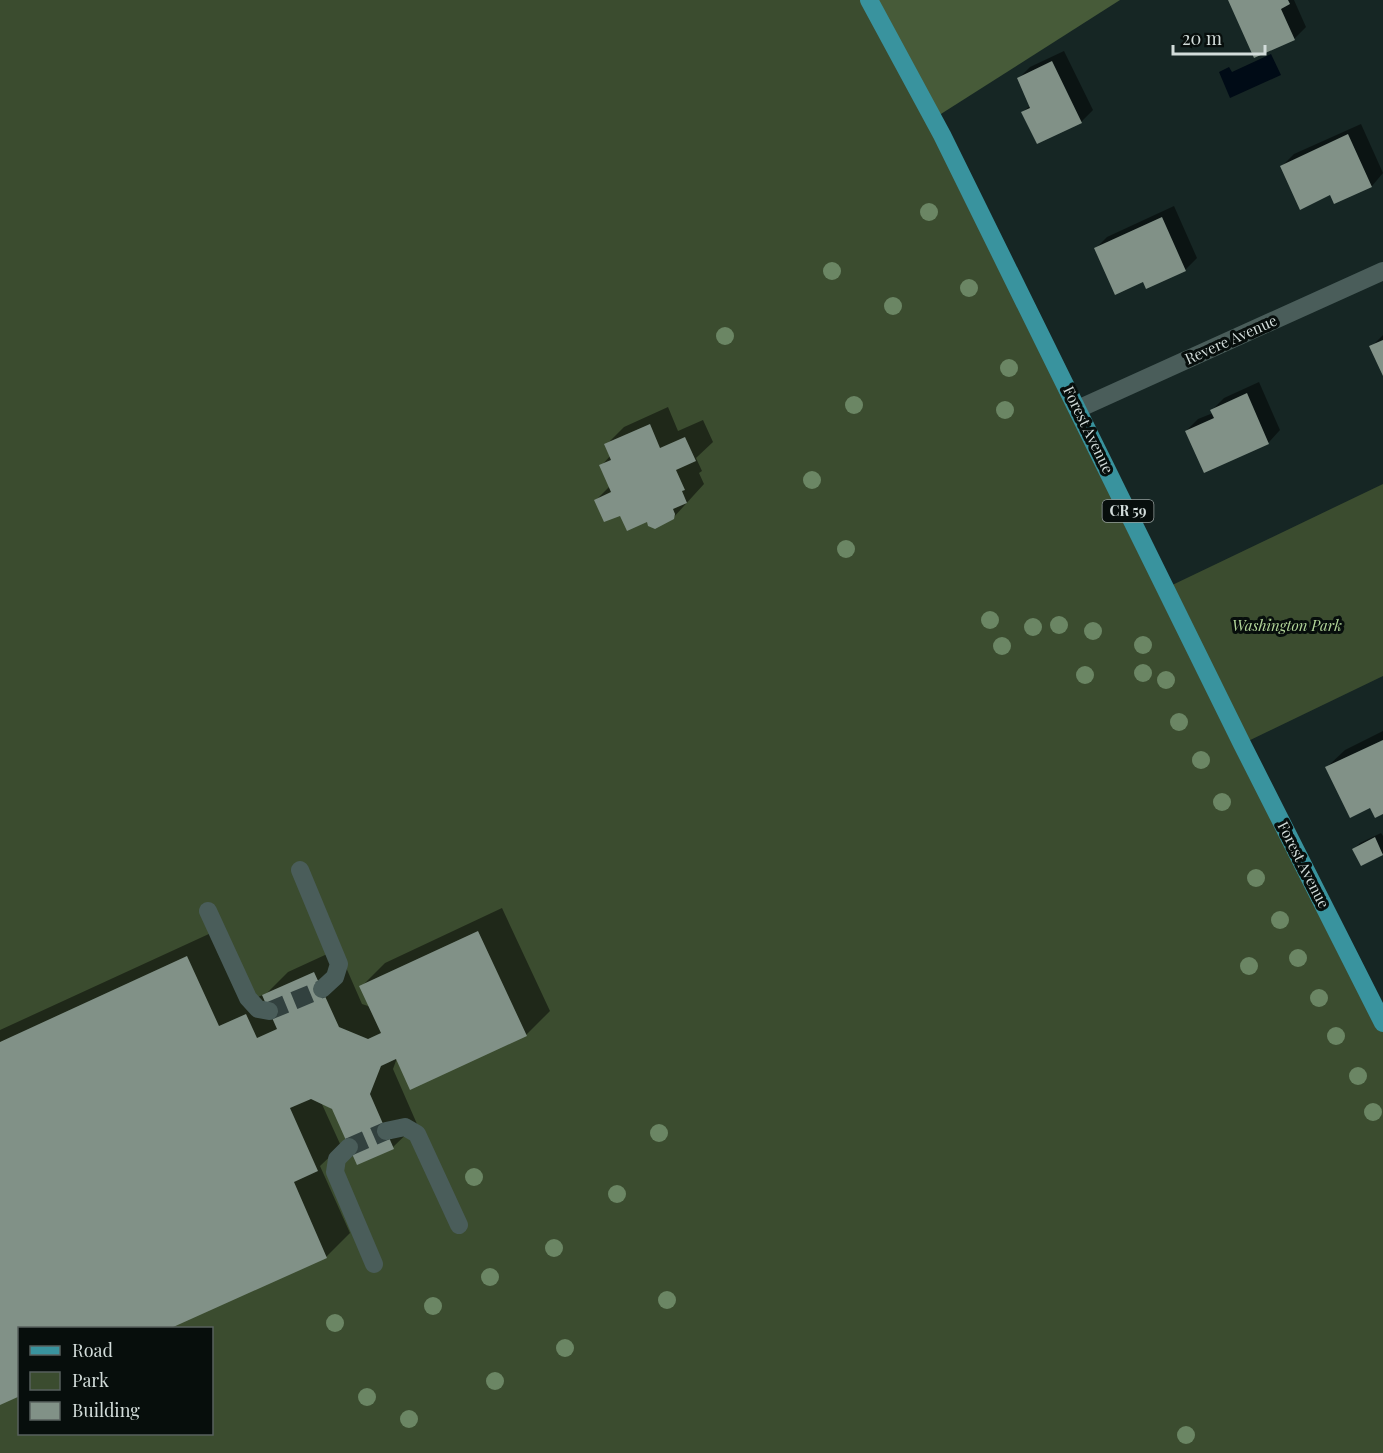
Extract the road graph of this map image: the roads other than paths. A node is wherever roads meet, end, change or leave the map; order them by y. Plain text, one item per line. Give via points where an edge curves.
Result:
1 (869, 0) edge
2 (1383, 271) edge
3 (1078, 409) junction
4 (300, 870) dead end
5 (208, 911) dead end
6 (322, 989) tunnel mouth
7 (269, 1011) dead end
8 (1383, 1023) edge
9 (386, 1131) tunnel mouth
10 (349, 1147) tunnel mouth
11 (459, 1225) dead end
12 (374, 1264) dead end

1 - 3 main road, Forest Avenue / CR 59 via 942,135
2 - 3 street, Revere Avenue
3 - 8 main road, Forest Avenue / CR 59
4 - 6 street via 339,964 335,977
5 - 7 street via 246,995 258,1009
9 - 11 street via 405,1128 417,1134
10 - 12 street via 337,1159 334,1172

